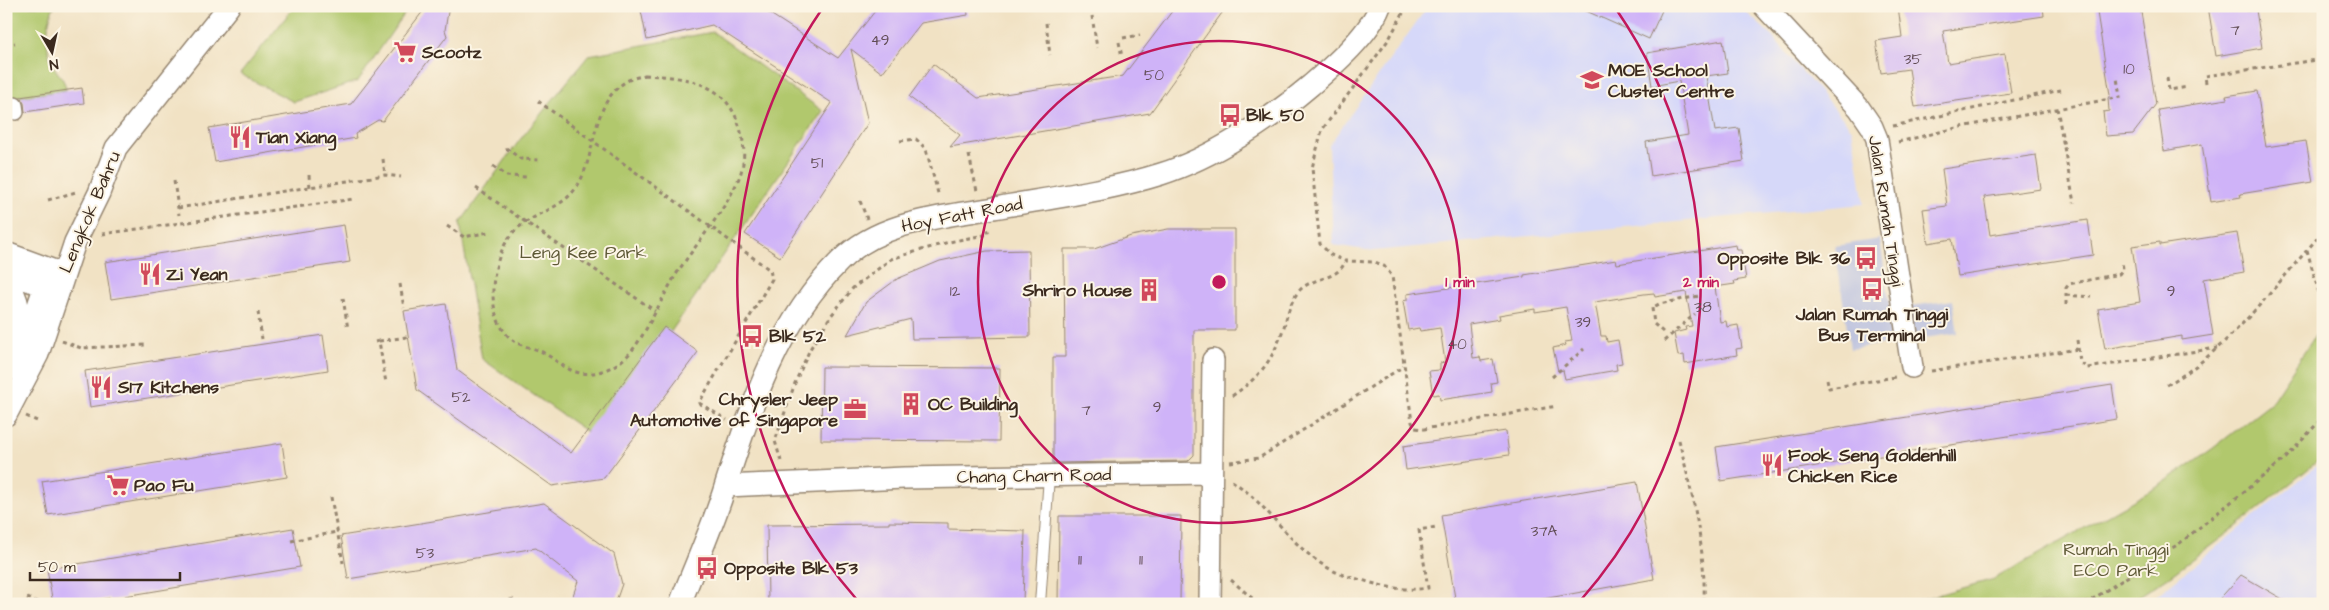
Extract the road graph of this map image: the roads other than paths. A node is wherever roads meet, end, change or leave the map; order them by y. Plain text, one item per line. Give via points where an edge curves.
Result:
1 (212, 6) edge
2 (229, 6) edge
3 (1380, 6) edge
4 (1764, 6) edge
5 (6, 253) edge
6 (6, 272) edge
7 (6, 280) edge
8 (54, 280) junction
9 (19, 346) junction
10 (1213, 360) dead end
11 (6, 371) edge
12 (1913, 372) road end
13 (6, 415) edge
14 (1222, 471) junction
15 (1049, 476) junction
16 (726, 486) junction
17 (680, 604) edge
18 (1040, 604) edge
19 (1210, 604) edge

1 - 8 street, Lengkok Bahru via 108,142
2 - 8 street, Lengkok Bahru via 116,148
3 - 16 street, Hoy Fatt Road via 1366,29 1332,66 1302,92 1243,133 1183,166 1092,191 945,216 889,230 861,243 822,281 791,325 760,383
4 - 12 street, Jalan Rumah Tinggi via 1882,137
5 - 8 street
6 - 8 street
7 - 9 street via 16,296 21,317
8 - 9 street, Lengkok Bahru
8 - 13 street, Lengkok Bahru via 38,354
9 - 11 street, Lengkok Bahru
10 - 14 street
14 - 15 street, Chang Charn Road
14 - 19 street via 1210,566
15 - 16 street, Chang Charn Road
15 - 18 lane
16 - 17 street, Hoy Fatt Road

